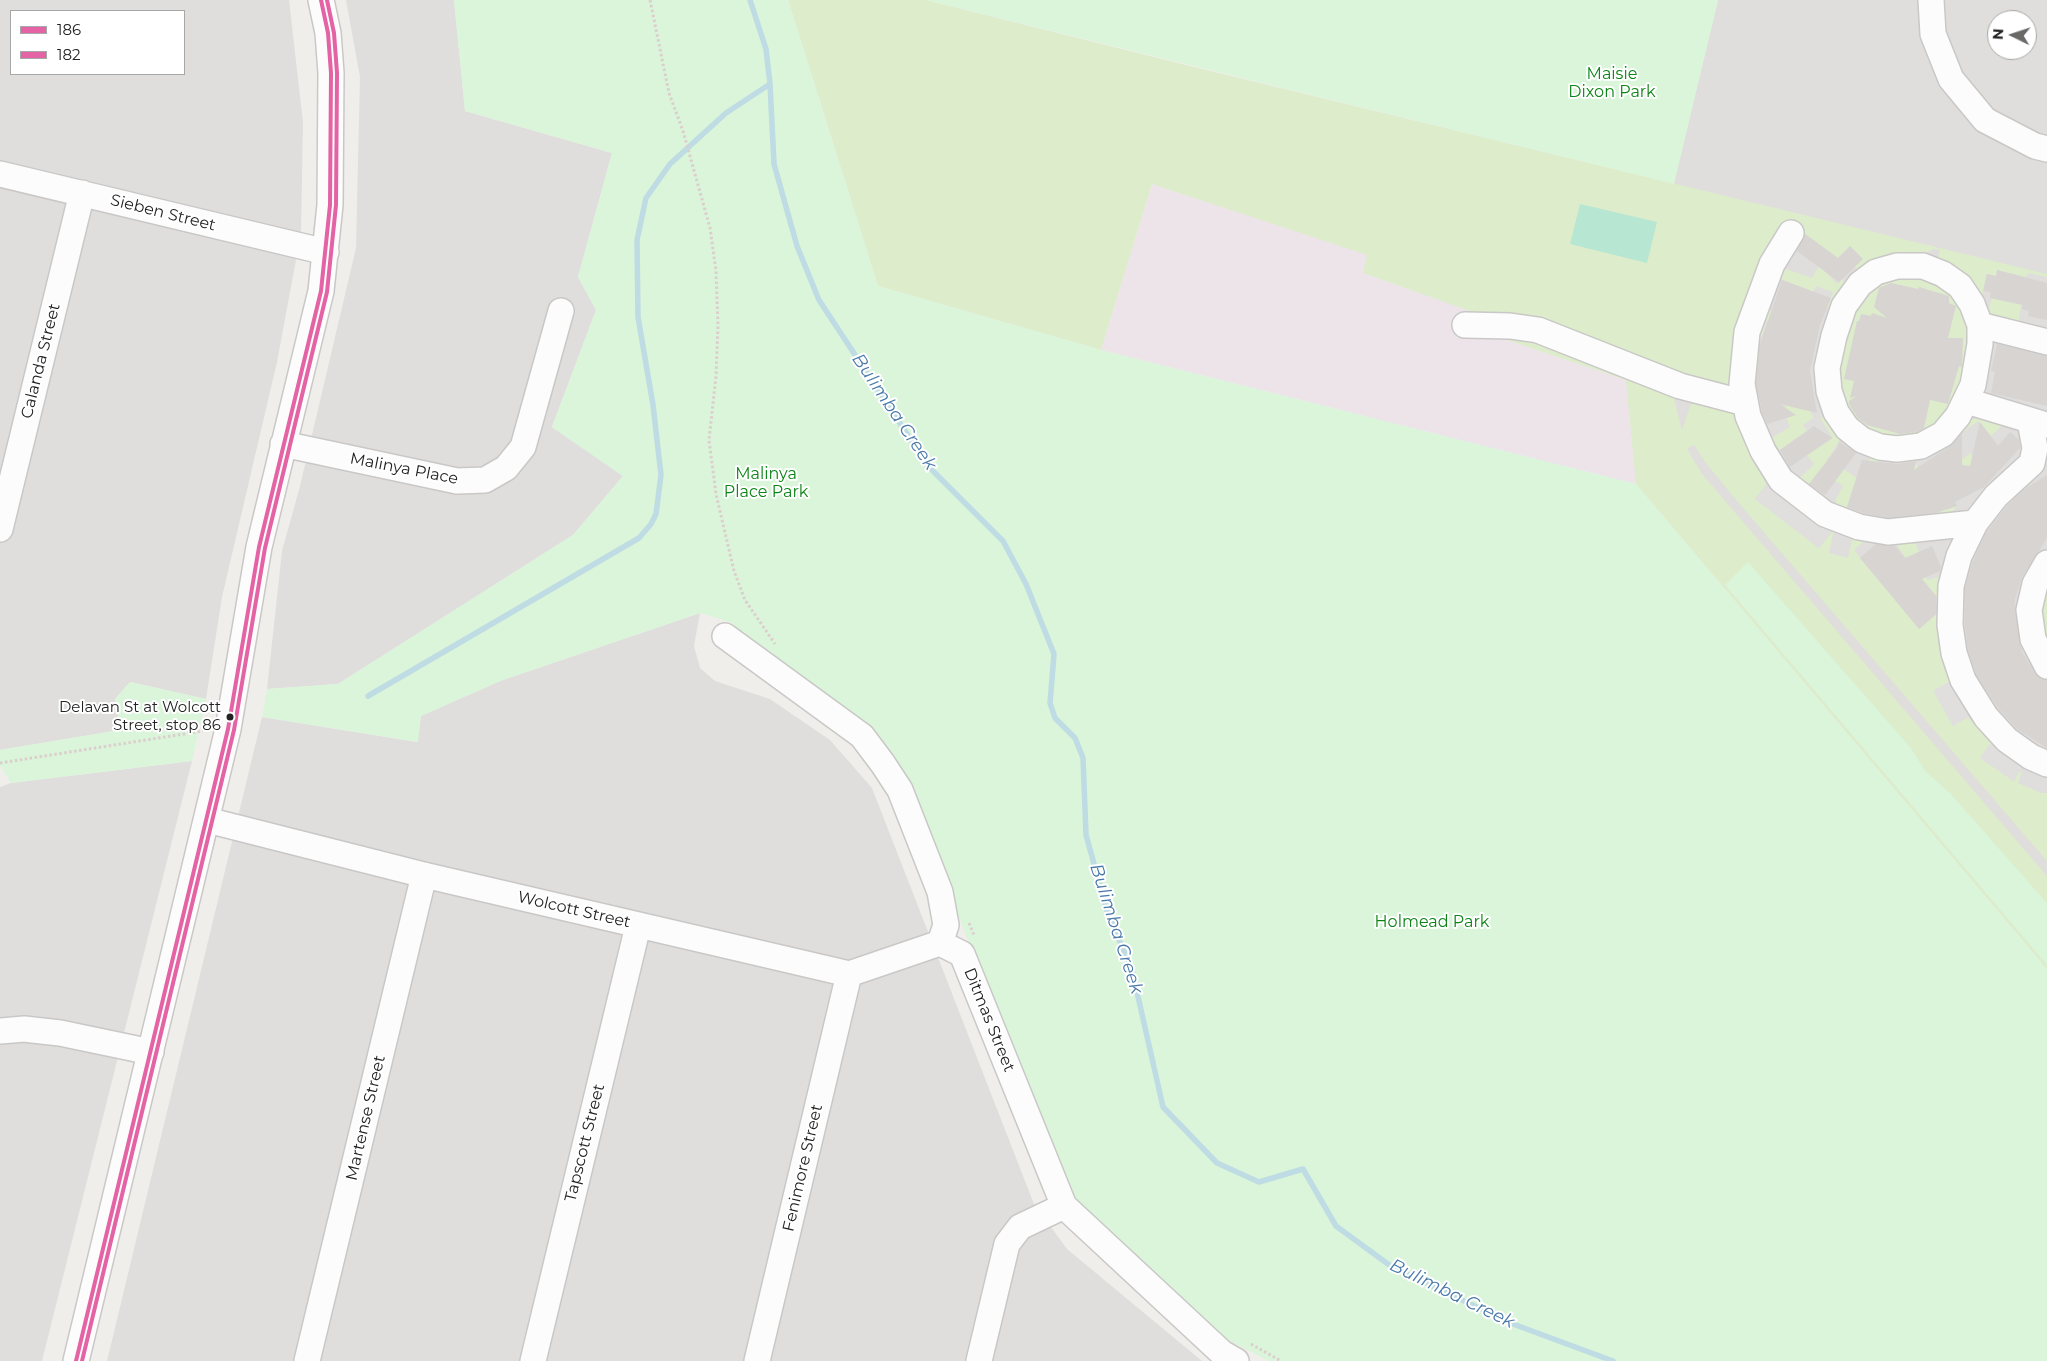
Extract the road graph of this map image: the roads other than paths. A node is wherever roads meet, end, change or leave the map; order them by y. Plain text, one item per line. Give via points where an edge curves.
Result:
1 (322, 0) edge
2 (1931, 0) edge
3 (2047, 149) edge
4 (0, 174) edge
5 (82, 193) junction
6 (1791, 233) dead end
7 (326, 252) junction
8 (561, 311) dead end
9 (1465, 325) dead end
10 (1980, 325) junction
11 (2047, 342) edge
12 (1967, 401) junction
13 (1745, 403) junction
14 (2039, 423) edge
15 (283, 444) junction
16 (2047, 462) edge
17 (2023, 474) junction
18 (1975, 523) junction
19 (0, 529) edge
20 (2047, 562) edge
21 (726, 636) dead end
22 (2047, 666) edge
23 (2047, 764) edge
24 (207, 820) junction
25 (424, 875) junction
26 (638, 926) junction
27 (940, 943) junction
28 (849, 974) junction
29 (0, 1031) edge
30 (151, 1052) junction
31 (1064, 1206) junction
32 (1225, 1358) edge
33 (76, 1361) edge
34 (307, 1361) edge
35 (533, 1361) edge
36 (757, 1361) edge
37 (979, 1361) edge

1 - 7 street via 331,73 330,205
2 - 3 street via 1933,34 1951,79 1985,120
4 - 5 street, Sieben Street
5 - 7 street, Sieben Street
5 - 19 street, Calanda Street
6 - 13 street via 1772,264 1747,332 1742,384
7 - 15 street via 321,291
8 - 15 street, Malinya Place via 523,447 506,468 485,480 457,481
9 - 13 street via 1538,330 1680,386
10 - 11 street
10 - 12 street via 1973,385
10 - 12 street via 1960,286 1943,274 1922,266 1897,266 1876,272 1860,284 1844,306 1827,368 1829,391 1846,428 1862,440 1880,447 1921,446 1943,434
12 - 14 street
13 - 18 street via 1763,452 1781,480 1824,514 1859,527 1888,532
14 - 17 street via 2032,464
15 - 24 street via 257,557 228,730
16 - 17 street
17 - 18 street via 1996,496
18 - 23 street via 1959,556 1951,586 1950,624 1954,653 1963,680 1986,717 2006,740
20 - 22 street via 2035,584 2029,610 2033,639
21 - 27 street via 862,736 883,764 900,790 940,892 946,925
24 - 25 street, Wolcott Street
24 - 30 street
25 - 26 street, Wolcott Street
25 - 34 street, Martense Street
26 - 28 street, Wolcott Street
26 - 35 street, Tapscott Street
27 - 28 street
27 - 31 street, Ditmas Street via 962,954
28 - 36 street, Fenimore Street
29 - 30 street via 60,1032
30 - 33 street
31 - 32 street, Ditmas Street
31 - 37 street via 1020,1227 1007,1244

